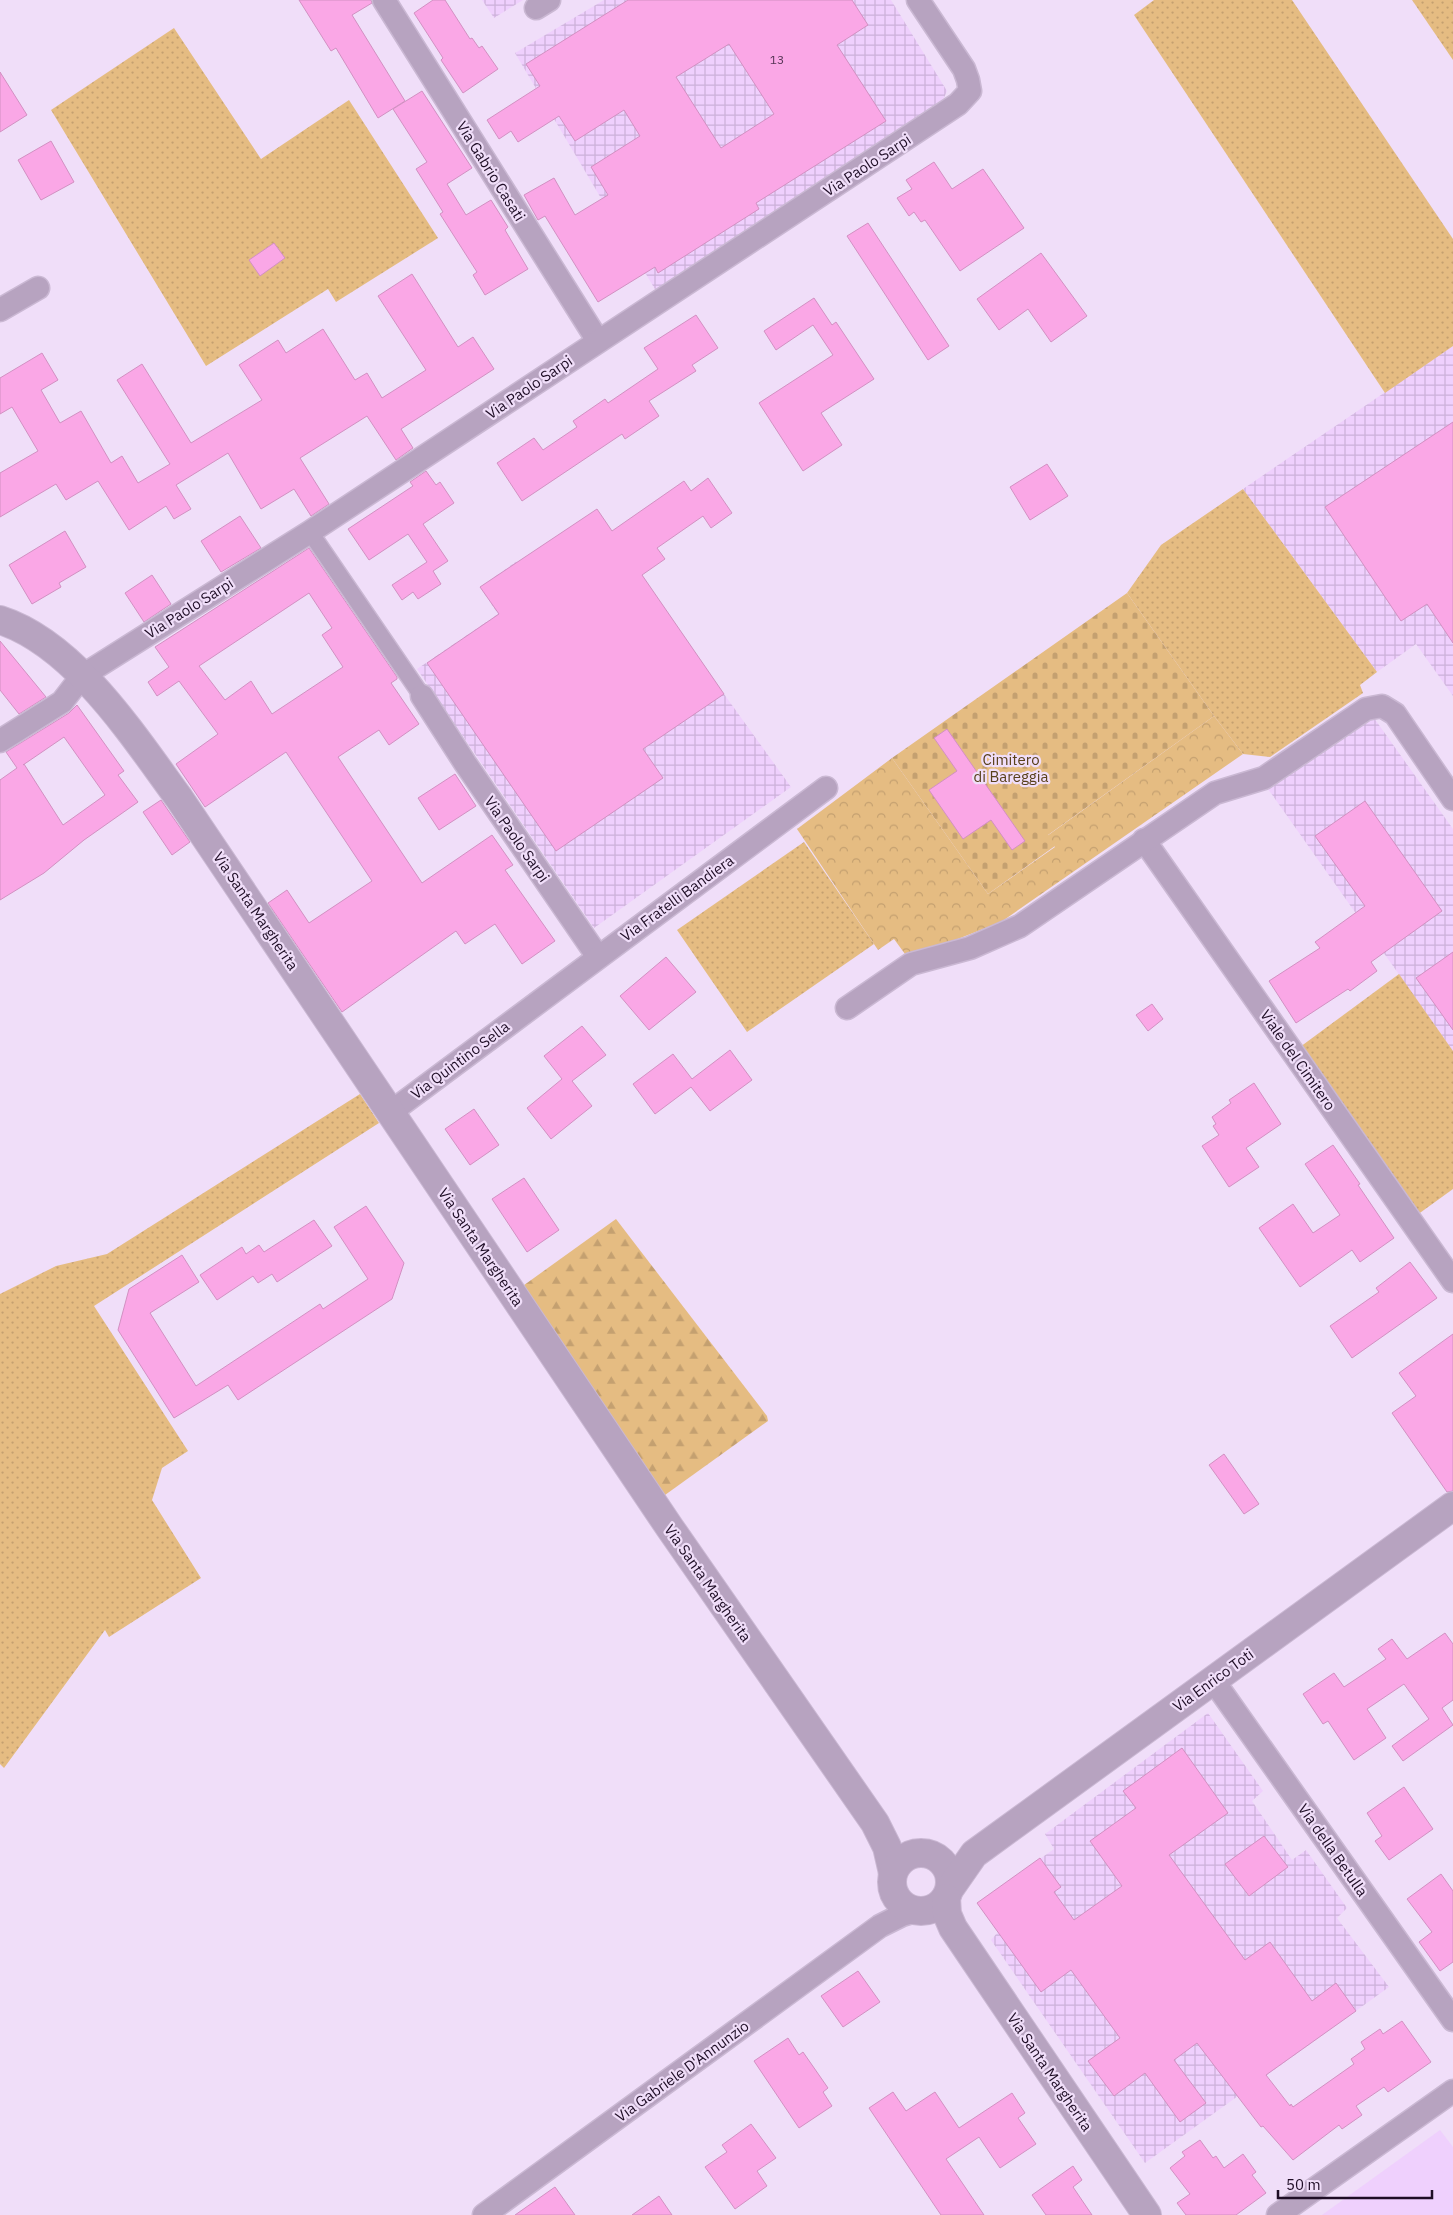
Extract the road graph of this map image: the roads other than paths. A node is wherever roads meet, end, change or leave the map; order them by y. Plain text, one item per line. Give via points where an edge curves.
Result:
1 (384, 0) edge
2 (918, 0) edge
3 (38, 288) dead end
4 (0, 310) edge
5 (598, 341) junction
6 (310, 532) junction
7 (0, 620) edge
8 (82, 676) junction
9 (422, 696) joint
10 (0, 741) edge
11 (826, 788) dead end
12 (1453, 798) edge
13 (1144, 840) junction
14 (598, 957) junction
15 (847, 1008) dead end
16 (529, 1009) joint
17 (391, 1112) junction
18 (1453, 1280) edge
19 (1453, 1506) edge
20 (1213, 1680) junction
21 (974, 1854) junction
22 (938, 1858) junction
23 (902, 1864) junction
24 (927, 1902) junction
25 (1453, 2020) edge
26 (1451, 2096) edge
27 (510, 2208) edge
28 (484, 2215) edge
29 (1147, 2215) edge
30 (1278, 2215) edge

1 - 5 street, Via Gabrio Casati
2 - 5 street, Via Paolo Sarpi via 964,69 970,91 958,104
3 - 4 street
5 - 6 street, Via Paolo Sarpi
6 - 8 street, Via Paolo Sarpi
6 - 9 street
7 - 8 street, Via Santa Margherita via 33,635
8 - 10 street via 62,702
8 - 17 street, Via Santa Margherita via 122,720 179,798
9 - 14 street, Via Paolo Sarpi
11 - 14 street, Via Fratelli Bandiera
12 - 13 street via 1395,714 1382,706 1366,709 1264,778 1215,793
13 - 15 street via 1020,926 970,948 911,964
13 - 18 street, Viale del Cimitero
14 - 16 street, Via Fratelli Bandiera
16 - 17 street, Via Quintino Sella
17 - 23 street, Via Santa Margherita via 664,1520 875,1823 887,1847
19 - 20 street, Via Enrico Toti
20 - 21 street, Via Enrico Toti
20 - 25 street, Via della Betulla
21 - 22 street, Via Enrico Toti
21 - 24 street, Via Enrico Toti
22 - 23 street via 920,1853
22 - 24 street via 949,1871
23 - 24 street via 892,1883 894,1893
24 - 27 street, Via Gabriele D'Annunzio via 880,1926
24 - 29 street, Via Santa Margherita via 953,1928
26 - 30 street
27 - 28 street, Via Gabriele D'Annunzio

